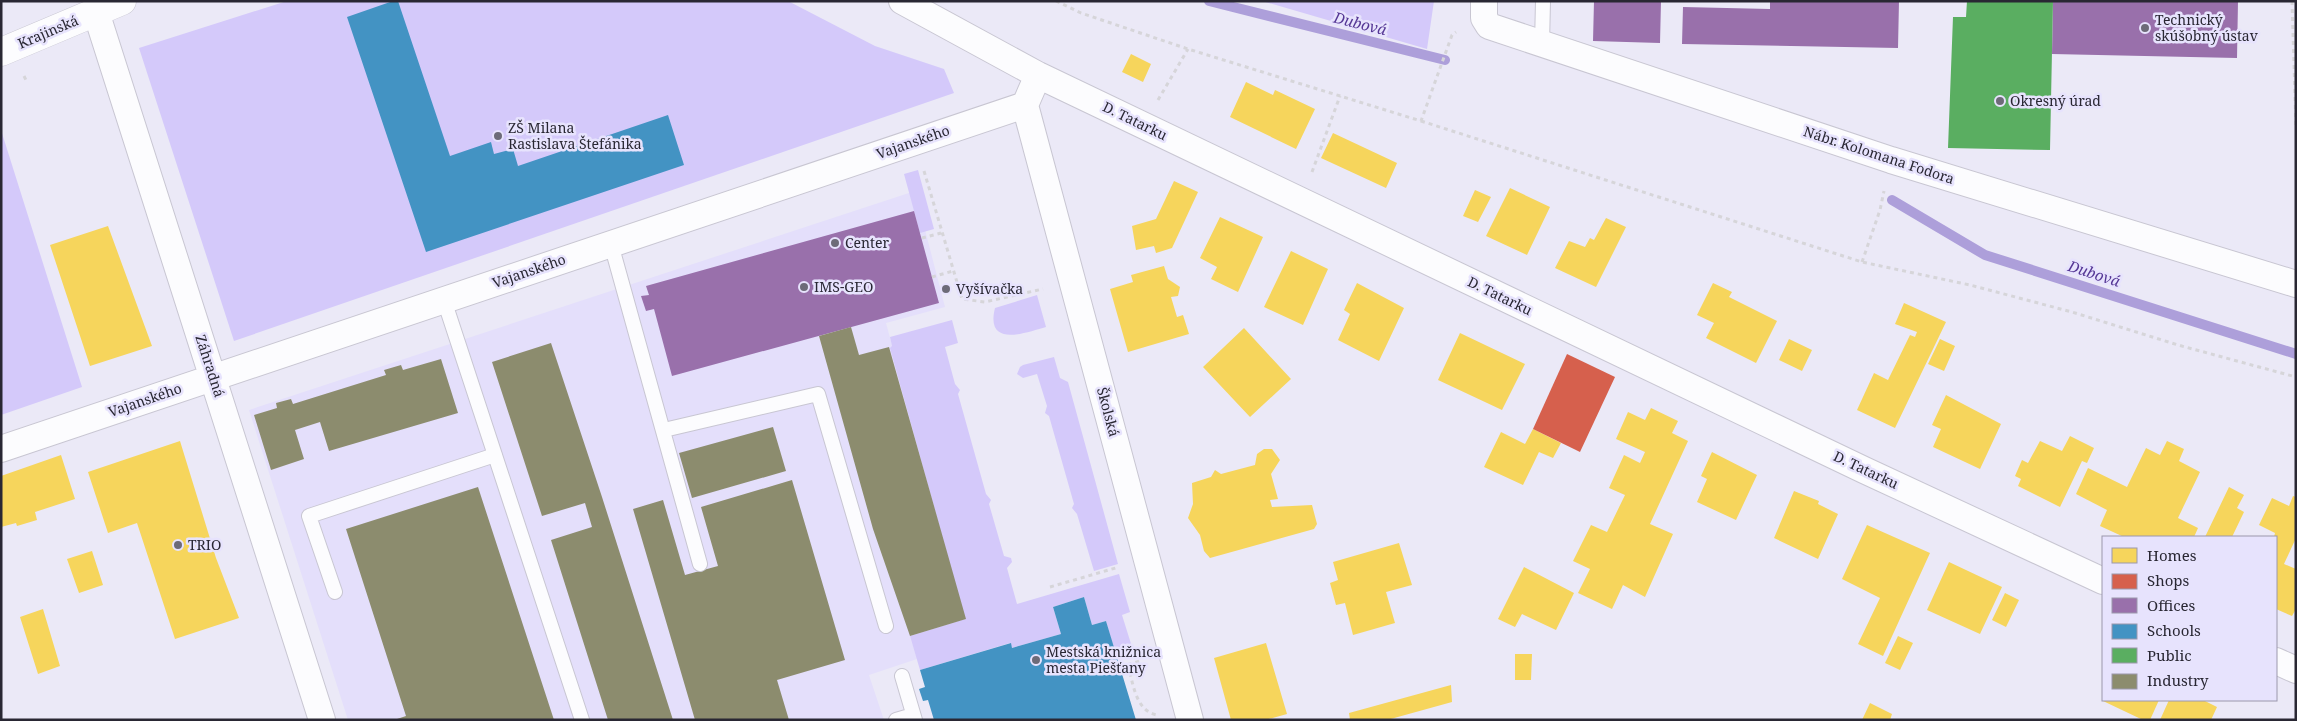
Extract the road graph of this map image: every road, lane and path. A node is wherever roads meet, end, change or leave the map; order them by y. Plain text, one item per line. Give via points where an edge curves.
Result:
1 (122, 1) edge
2 (902, 1) edge
3 (1056, 1) edge
4 (1543, 1) edge
5 (2292, 1) edge
6 (1484, 10) edge
7 (96, 12) junction
8 (1542, 44) junction
9 (1188, 49) junction
10 (1, 52) edge
11 (1038, 75) junction
12 (1340, 96) junction
13 (1158, 100) dead end
14 (1026, 105) junction
15 (1421, 121) junction
16 (2296, 127) edge
17 (1891, 160) junction
18 (921, 163) dead end
19 (1311, 173) dead end
20 (941, 233) junction
21 (922, 238) dead end
22 (611, 244) junction
23 (1862, 262) junction
24 (953, 272) junction
25 (932, 277) dead end
26 (2296, 284) edge
27 (1048, 288) dead end
28 (444, 300) junction
29 (213, 377) junction
30 (2296, 377) edge
31 (664, 430) junction
32 (1, 449) edge
33 (495, 455) junction
34 (700, 564) dead end
35 (1124, 566) dead end
36 (2102, 581) edge
37 (1050, 587) dead end
38 (335, 592) dead end
39 (886, 626) dead end
40 (2277, 660) edge
41 (1139, 661) dead end
42 (1128, 665) junction
43 (1120, 667) dead end
44 (2296, 670) edge
45 (902, 676) dead end
46 (318, 708) edge
47 (1159, 716) dead end
48 (914, 717) edge
49 (582, 720) edge
50 (896, 720) edge
51 (1190, 720) edge

1 - 7 main road, Krajinská
2 - 11 street, D. Tatarku
3 - 9 path via 1082,14
4 - 8 lane
5 - 16 path
6 - 8 street, Nábr. Kolomana Fodora via 1488,26
6 - 15 path via 1452,35
7 - 10 main road, Krajinská
7 - 29 street, Záhradná
8 - 17 street, Nábr. Kolomana Fodora
9 - 12 path
9 - 13 path
11 - 14 street
11 - 36 street, D. Tatarku
12 - 15 path
12 - 19 path
14 - 22 street, Vajanského
14 - 51 street, Školská
15 - 23 path
17 - 23 path via 1880,210
17 - 26 street, Nábr. Kolomana Fodora
18 - 20 path
20 - 21 path
20 - 24 path
22 - 28 street, Vajanského
22 - 31 lane
23 - 30 path via 1970,285 2072,312
24 - 25 path
24 - 27 path via 962,299 985,302
28 - 29 street, Vajanského
28 - 33 lane
29 - 32 street, Vajanského
29 - 46 street, Záhradná
31 - 34 lane
31 - 39 lane via 818,394
33 - 38 lane via 309,516
33 - 49 lane
35 - 37 path
40 - 44 street
41 - 42 path
42 - 43 path
42 - 47 path via 1138,701
45 - 48 lane
48 - 50 lane

